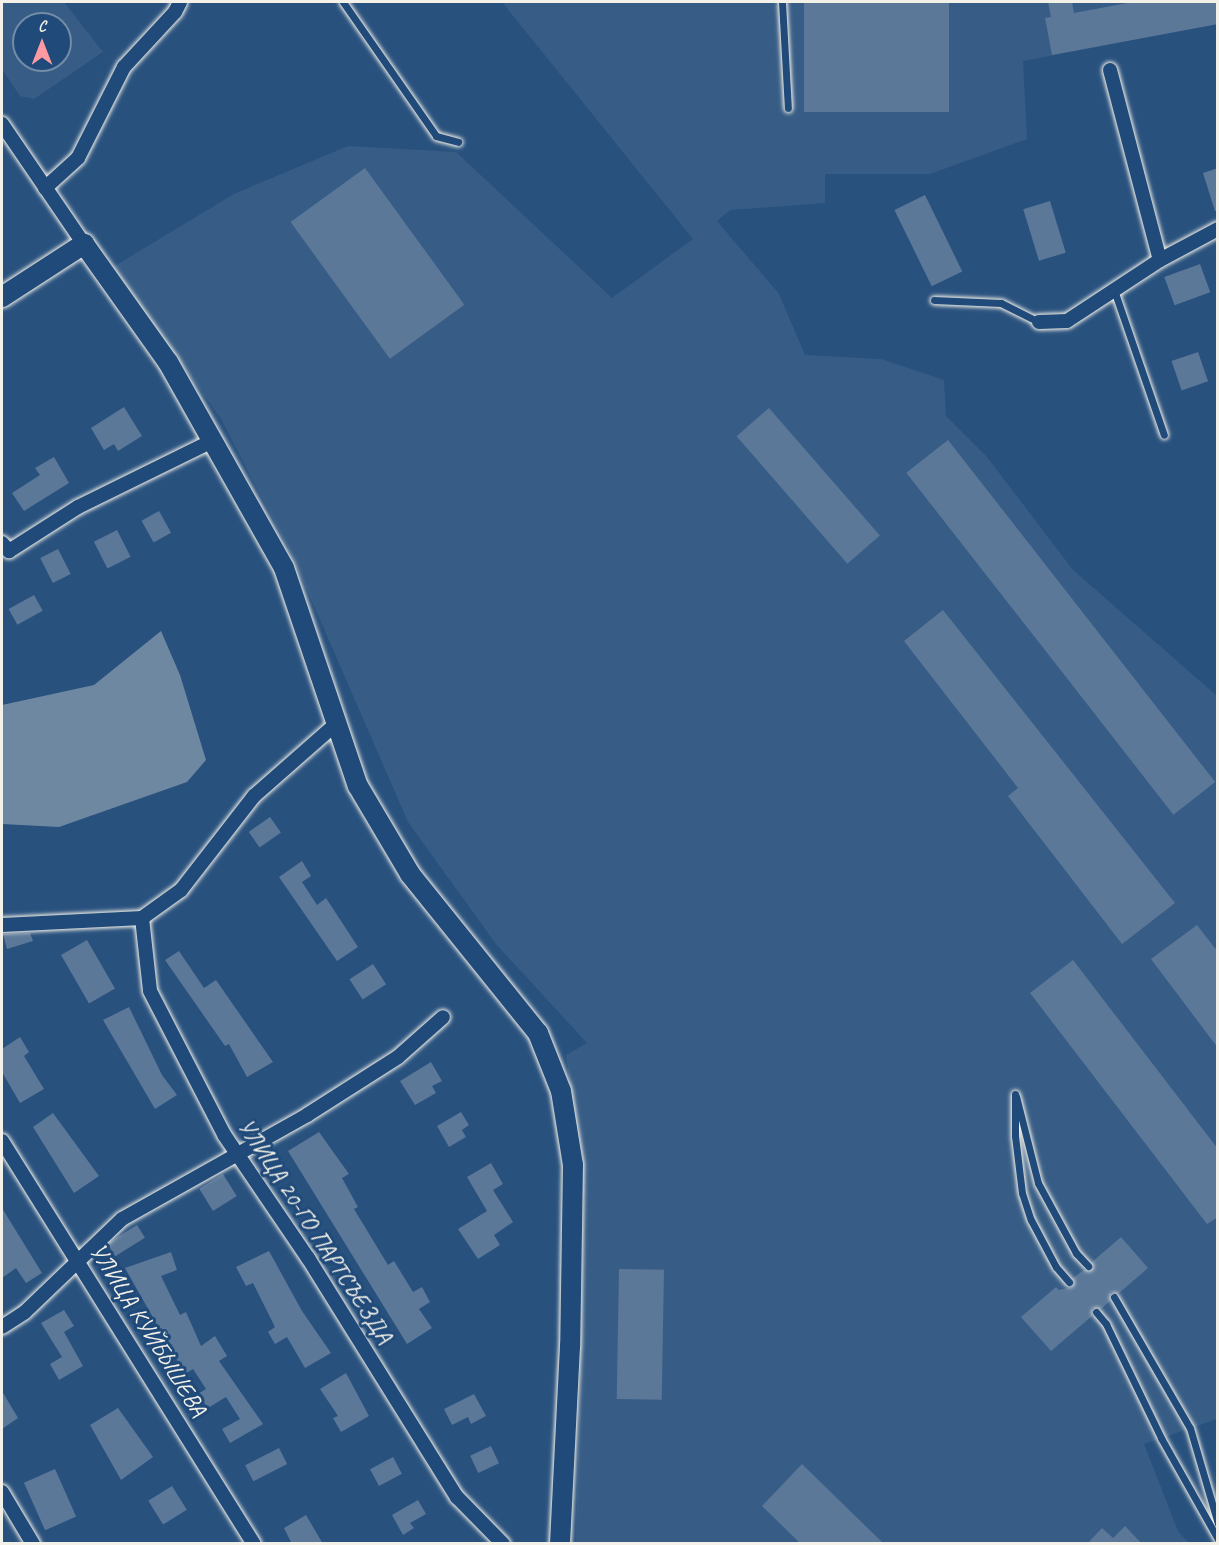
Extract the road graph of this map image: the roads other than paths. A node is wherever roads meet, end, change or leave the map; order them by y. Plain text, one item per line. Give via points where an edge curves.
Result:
1 (180, 2) edge
2 (343, 2) edge
3 (782, 2) edge
4 (1110, 70) dead end
5 (788, 108) dead end
6 (2, 124) edge
7 (458, 142) dead end
8 (45, 188) junction
9 (1218, 229) edge
10 (84, 244) junction
11 (1160, 260) junction
12 (1114, 290) junction
13 (2, 297) edge
14 (934, 300) dead end
15 (1040, 322) joint
16 (1164, 435) dead end
17 (214, 440) junction
18 (2, 543) edge
19 (336, 724) junction
20 (142, 918) junction
21 (2, 925) edge
22 (443, 1017) dead end
23 (2, 1141) edge
24 (237, 1152) junction
25 (78, 1259) junction
26 (1088, 1266) dead end
27 (1069, 1282) dead end
28 (1114, 1297) dead end
29 (1096, 1312) dead end
30 (2, 1327) edge
31 (2, 1492) edge
32 (1218, 1524) edge
33 (1218, 1539) edge
34 (33, 1544) edge
35 (254, 1544) edge
36 (502, 1544) edge
37 (560, 1544) edge

1 - 8 street via 124,66 78,158
2 - 7 lane via 436,136
3 - 5 lane
4 - 11 street
6 - 8 street
8 - 10 street
9 - 11 street
10 - 13 street
10 - 17 street via 168,362
11 - 12 street
12 - 15 street via 1066,321
12 - 16 lane
14 - 15 lane via 1001,303
17 - 18 street via 78,507 9,551
17 - 19 street via 284,567
19 - 20 street via 254,796 181,890
19 - 37 street via 358,786 410,874 538,1033 561,1090 573,1165 570,1346
20 - 21 street
20 - 24 street, УЛИЦА 20-ГО ПАРТСЪЕЗДА via 150,991
22 - 24 street via 398,1057 308,1115
23 - 25 street, УЛИЦА КУЙБЫШЕВА
24 - 25 street via 122,1220
24 - 36 street, УЛИЦА 20-ГО ПАРТСЪЕЗДА via 309,1258 457,1497
25 - 30 street via 25,1312
25 - 35 street, УЛИЦА КУЙБЫШЕВА
26 - 27 lane via 1076,1254 1038,1183 1015,1094 1022,1194 1056,1267
28 - 32 lane via 1190,1428
29 - 33 lane via 1106,1324 1161,1438
31 - 34 street

